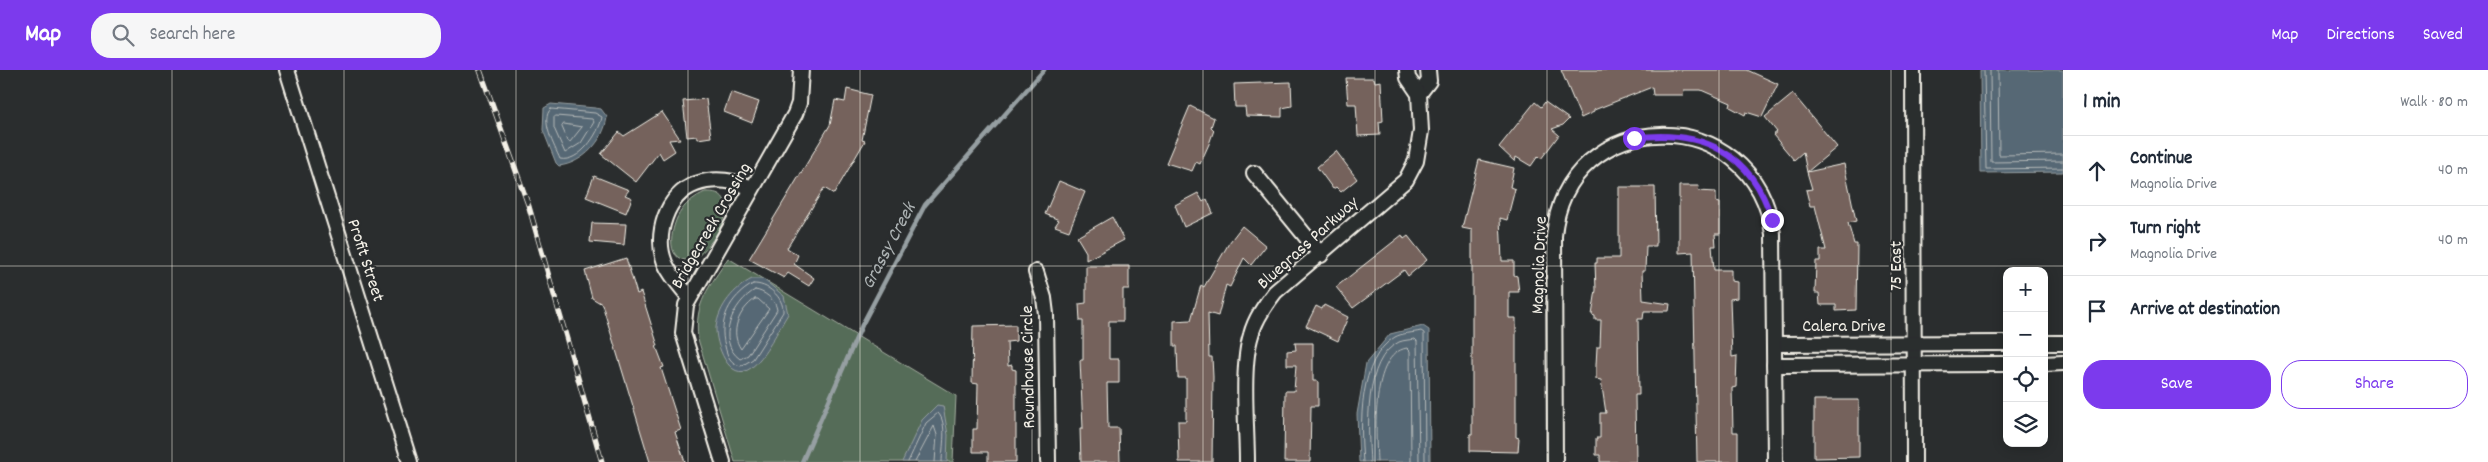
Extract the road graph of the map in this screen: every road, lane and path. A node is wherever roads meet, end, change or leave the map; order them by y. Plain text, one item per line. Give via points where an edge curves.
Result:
1 (287, 70) edge
2 (801, 70) edge
3 (1407, 70) edge
4 (1428, 70) edge
5 (1913, 70) edge
6 (1419, 94) junction
7 (1254, 173) dead end
8 (752, 188) junction
9 (1321, 255) junction
10 (1036, 272) dead end
11 (690, 297) junction
12 (2003, 343) edge
13 (2048, 343) edge
14 (2063, 343) edge
15 (1774, 344) junction
16 (1914, 344) junction
17 (2063, 363) edge
18 (2003, 364) edge
19 (2048, 364) edge
20 (1774, 366) junction
21 (1914, 366) junction
22 (410, 462) edge
23 (723, 462) edge
24 (1048, 462) edge
25 (1247, 462) edge
26 (1555, 462) edge
27 (1775, 462) edge
28 (1914, 462) edge

1 - 22 street, Profit Street
2 - 8 street, Bridgecreek Crossing via 796,114
3 - 6 street, Bluegrass Parkway via 1408,78
4 - 6 street, Bluegrass Parkway via 1429,81
5 - 16 street, 75 East
6 - 9 street, Bluegrass Parkway via 1421,131 1416,160 1406,180
7 - 9 street
8 - 11 street, Bridgecreek Crossing
8 - 11 street via 724,181 696,184 685,190 669,208 661,235 665,262
9 - 25 street, Bluegrass Parkway via 1275,292 1251,333 1247,356
10 - 24 street, Roundhouse Circle via 1046,314
11 - 23 street, Bridgecreek Crossing via 683,333
12 - 16 street, Calera Drive
13 - 14 street
15 - 16 street, Calera Drive
15 - 20 street, Magnolia Drive
15 - 26 street, Magnolia Drive via 1772,220 1762,192 1746,170 1711,144 1694,138 1634,138 1603,152 1570,183 1555,222
16 - 21 street, 75 East
17 - 19 street
18 - 21 street
20 - 21 street
20 - 27 street, Magnolia Drive
21 - 28 street, 75 East

